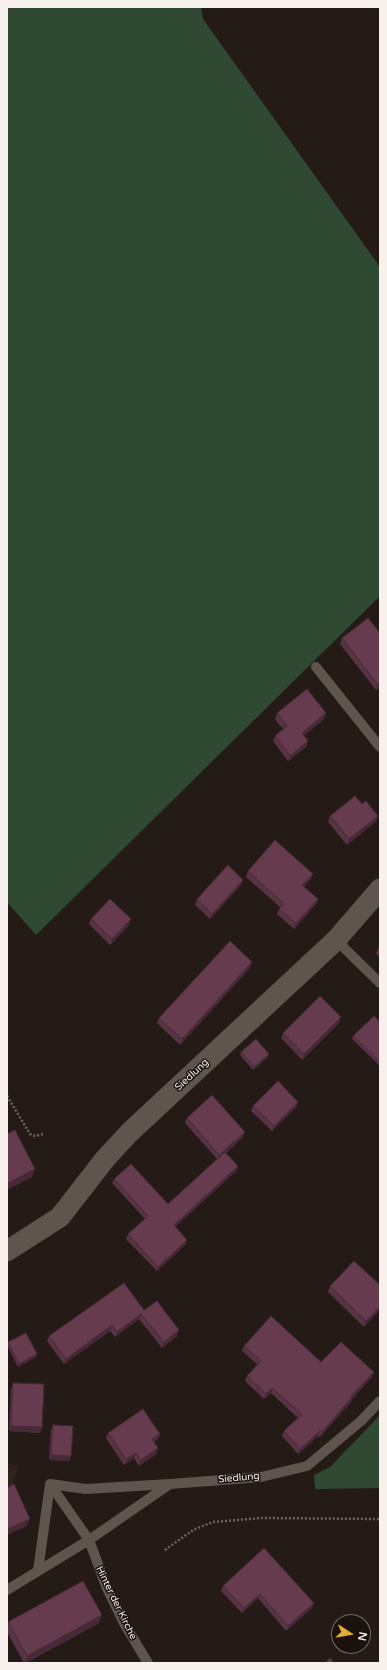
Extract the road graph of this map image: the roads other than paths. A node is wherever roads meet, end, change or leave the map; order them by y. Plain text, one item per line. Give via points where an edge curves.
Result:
1 (316, 667) dead end
2 (380, 747) edge
3 (380, 889) edge
4 (336, 940) junction
5 (380, 983) edge
6 (7, 1251) edge
7 (380, 1401) edge
8 (50, 1484) junction
9 (170, 1484) junction
10 (89, 1540) junction
11 (38, 1571) junction
12 (7, 1590) edge
13 (148, 1663) edge

1 - 2 lane
3 - 4 street, Siedlung
4 - 5 lane
4 - 6 street, Siedlung via 129,1134 105,1159 60,1217
7 - 9 lane, Siedlung via 361,1421 307,1466 261,1477
8 - 9 lane, Siedlung via 86,1489
8 - 10 lane
8 - 11 lane
9 - 10 lane
10 - 11 lane
10 - 13 lane, Hinter der Kirche via 106,1586
11 - 12 lane

